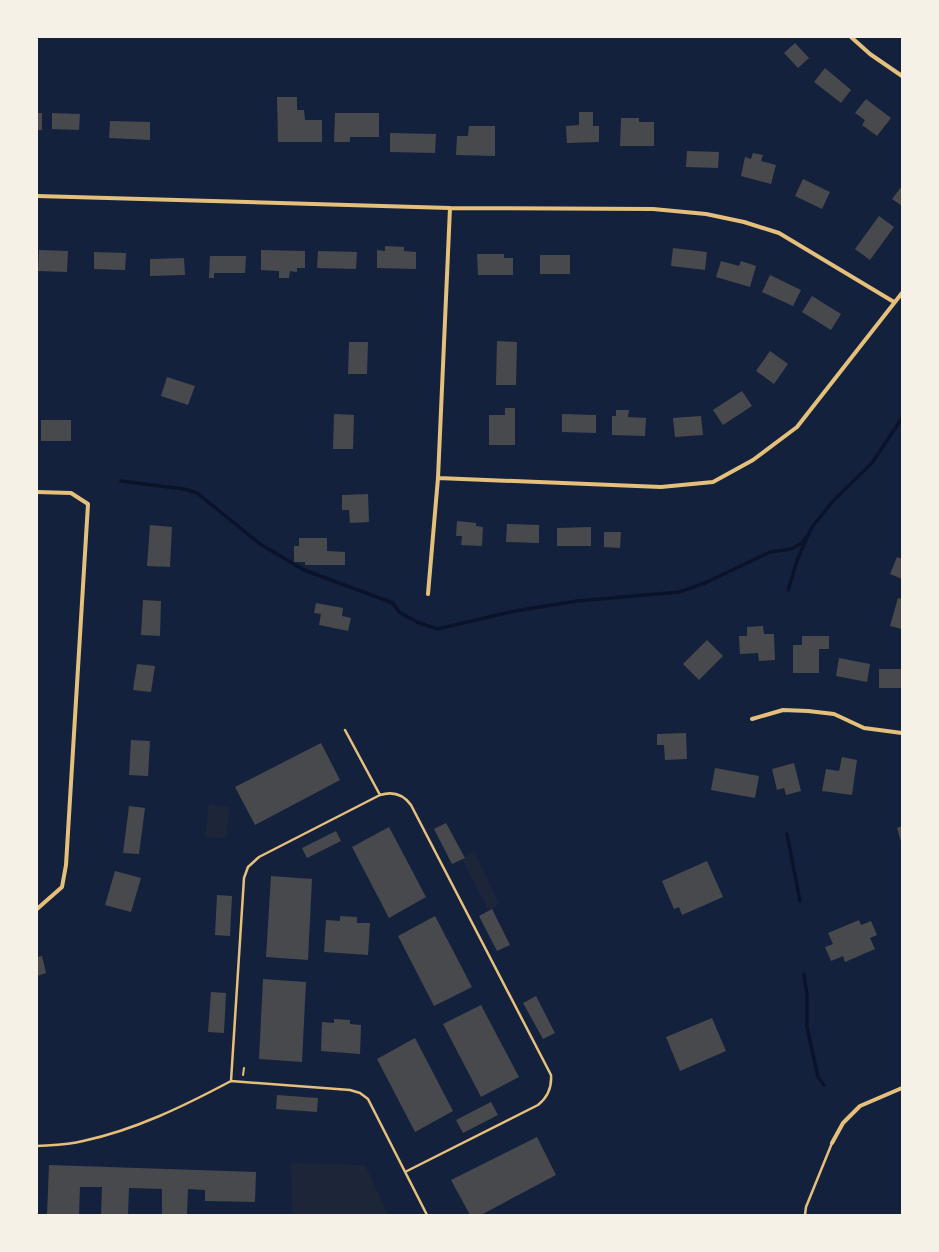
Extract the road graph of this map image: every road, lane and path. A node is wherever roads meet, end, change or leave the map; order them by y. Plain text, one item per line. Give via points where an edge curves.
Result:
1 (851, 37) edge
2 (902, 76) edge
3 (37, 196) edge
4 (450, 208) junction
5 (902, 293) edge
6 (894, 302) junction
7 (438, 478) junction
8 (37, 492) edge
9 (428, 594) dead end
10 (752, 719) dead end
11 (345, 730) dead end
12 (902, 733) edge
13 (380, 795) junction
14 (37, 909) edge
15 (231, 1081) junction
16 (902, 1088) edge
17 (832, 1143) joint
18 (37, 1146) edge
19 (405, 1172) junction
20 (427, 1215) edge
21 (805, 1215) edge

1 - 2 street
3 - 4 street
4 - 6 street via 653,209 737,220 779,233
4 - 7 street
5 - 6 street
6 - 7 street via 797,427 753,460 713,482 661,487
7 - 9 street
8 - 14 street via 71,493 88,504 66,865 62,887
10 - 12 street via 783,710 808,711 834,714 864,728
11 - 13 lane
13 - 15 lane via 259,857 246,871
13 - 19 lane via 394,793 407,799 412,805 551,1075 552,1082 545,1099 538,1105
15 - 18 lane via 197,1099 123,1131 81,1142
15 - 19 lane via 299,1085 360,1093 368,1099
16 - 17 street via 860,1106 842,1122
17 - 21 lane
19 - 20 lane

